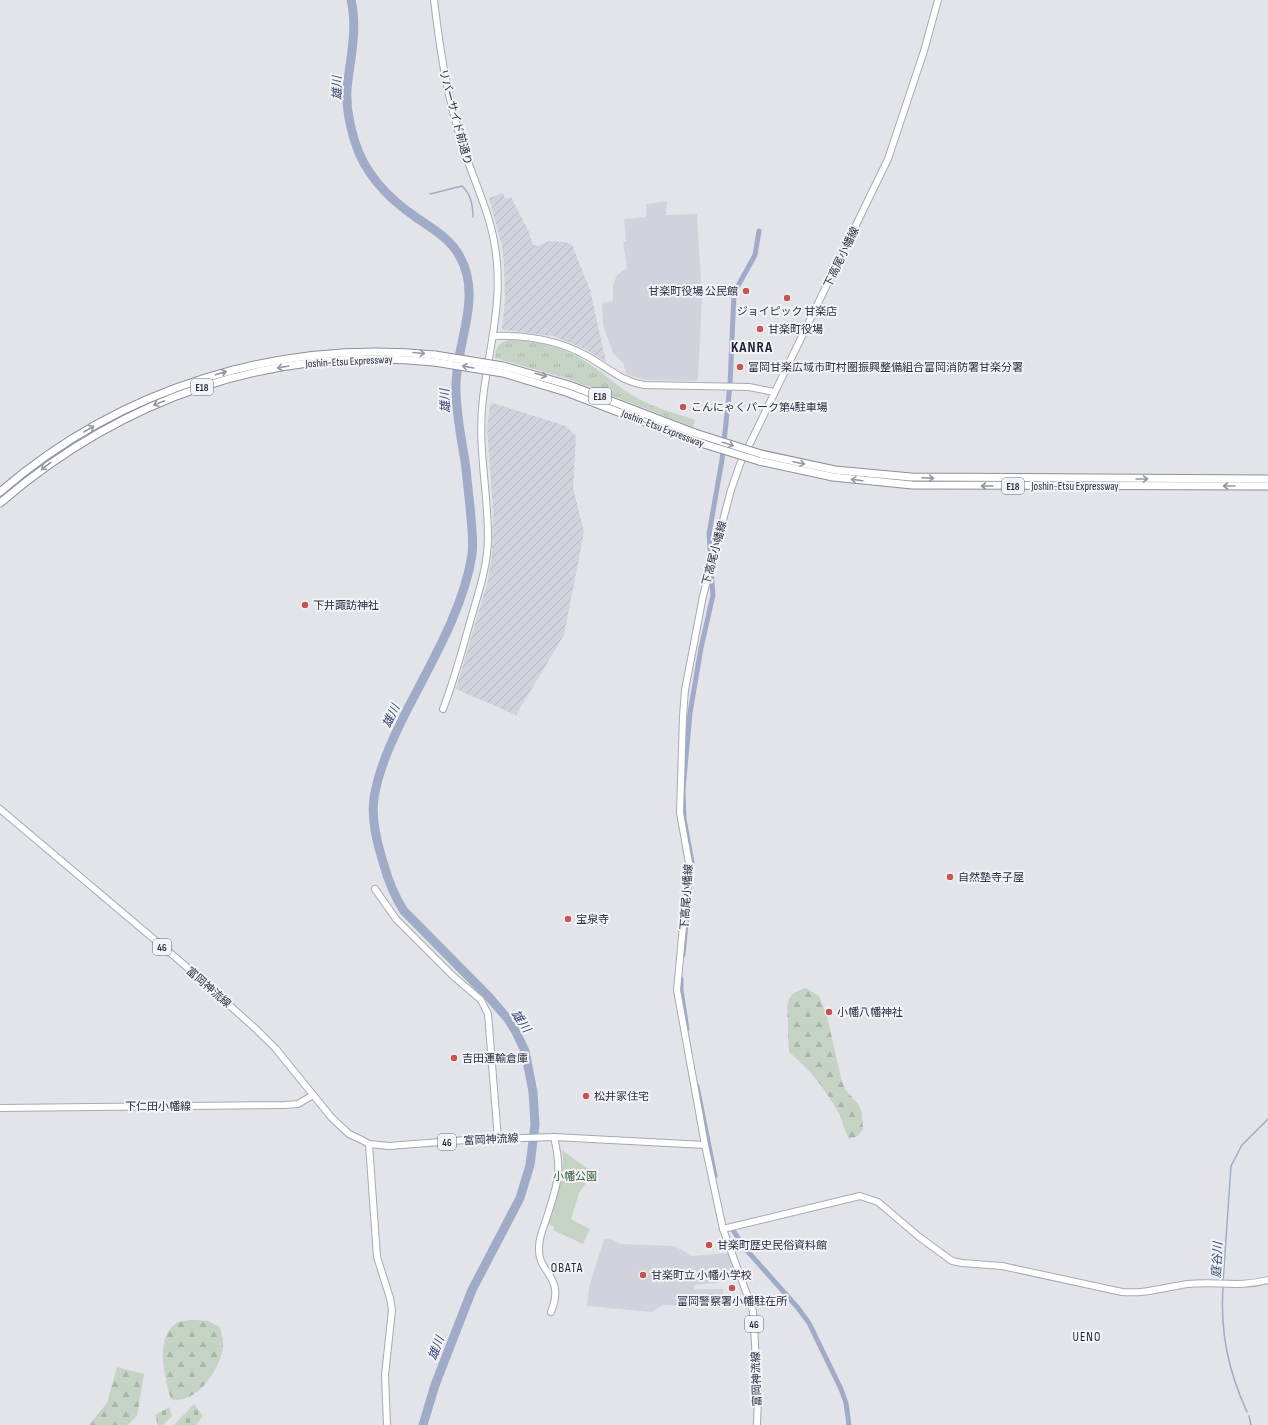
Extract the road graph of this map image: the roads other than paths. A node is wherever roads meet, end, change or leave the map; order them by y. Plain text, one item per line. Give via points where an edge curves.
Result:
1 (434, 0) edge
2 (938, 0) edge
3 (494, 336) junction
4 (434, 358) junction
5 (774, 392) junction
6 (694, 437) junction
7 (1268, 479) edge
8 (1268, 486) edge
9 (0, 492) edge
10 (0, 503) edge
11 (443, 709) dead end
12 (0, 809) edge
13 (375, 889) dead end
14 (313, 1095) junction
15 (0, 1108) edge
16 (552, 1137) junction
17 (498, 1139) junction
18 (369, 1144) junction
19 (705, 1145) junction
20 (723, 1229) junction
21 (1268, 1280) edge
22 (551, 1312) dead end
23 (387, 1425) edge
24 (757, 1425) edge

1 - 3 main road, リバーサイド前通り via 440,56 449,98 496,249 499,282
2 - 5 main road, 下高尾小幡線 via 924,52 888,158
3 - 5 main road via 552,340 583,354 631,383 749,387
3 - 11 main road, リバーサイド前通り via 483,398 481,427 488,538 486,554 482,579
4 - 6 highway, Joshin-Etsu Expressway / E18, bridge via 503,369 569,385
9 -> 4 highway, Joshin-Etsu Expressway / E18 via 47,455 87,429 130,407 195,380 239,368 302,356 371,351
4 -> 10 highway, Joshin-Etsu Expressway / E18 via 373,358 304,363 242,375 202,387 149,407 93,435 52,461
5 - 19 main road, 下高尾小幡線 via 749,443 731,490 703,596 685,690 680,813 689,863 677,990
6 -> 7 highway, Joshin-Etsu Expressway / E18, bridge via 835,470 911,478
8 -> 6 highway, Joshin-Etsu Expressway / E18, bridge via 912,484 833,477 759,461
12 - 14 main road, 富岡神流線 / 46 via 224,1000 266,1039
13 - 17 main road via 396,919 452,976 481,1000 488,1014
14 - 15 main road, 下仁田小幡線 via 298,1104 285,1105
14 - 18 main road, 富岡神流線 / 46 via 343,1129
16 - 17 main road, 富岡神流線 / 46
16 - 19 main road, 富岡神流線 / 46
16 - 22 main road via 560,1160 559,1177 539,1246 543,1263 556,1288
17 - 18 main road, 富岡神流線 / 46 via 399,1146
18 - 23 main road via 377,1257 392,1310 385,1374
19 - 20 main road, 富岡神流線 / 46
20 - 21 main road via 860,1196 878,1202 918,1236 956,1262 1002,1266 1136,1293 1189,1284 1252,1284
20 - 24 main road, 富岡神流線 / 46 via 753,1311 758,1394

